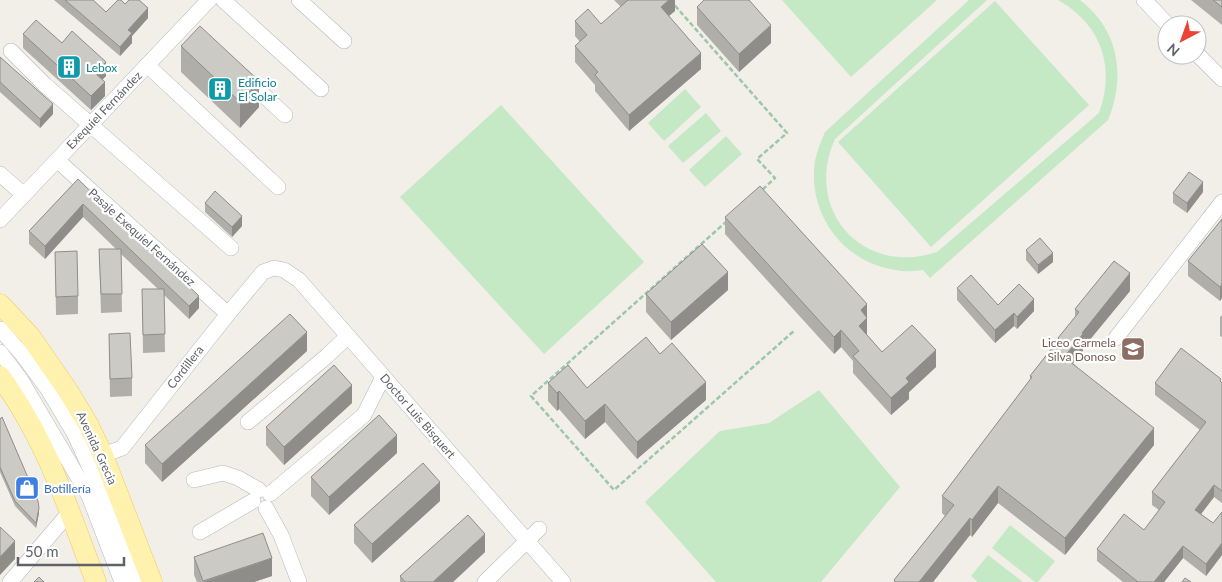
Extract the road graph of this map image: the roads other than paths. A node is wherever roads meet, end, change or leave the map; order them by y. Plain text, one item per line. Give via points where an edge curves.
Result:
1 (209, 0) edge
2 (222, 0) edge
3 (299, 0) edge
4 (1144, 0) edge
5 (1158, 15) edge
6 (186, 24) junction
7 (200, 36) edge
8 (344, 41) dead end
9 (11, 51) dead end
10 (1207, 64) edge
11 (147, 65) junction
12 (235, 69) edge
13 (1222, 79) edge
14 (321, 88) dead end
15 (285, 116) dead end
16 (91, 124) junction
17 (57, 160) junction
18 (0, 174) edge
19 (278, 187) dead end
20 (24, 195) junction
21 (1222, 202) edge
22 (0, 220) edge
23 (231, 248) dead end
24 (263, 272) joint
25 (0, 304) edge
26 (228, 314) junction
27 (0, 328) edge
28 (348, 336) junction
29 (1116, 338) dead end
30 (0, 352) edge
31 (0, 376) edge
32 (383, 377) junction
33 (248, 422) dead end
34 (103, 455) junction
35 (194, 480) dead end
36 (262, 498) junction
37 (69, 513) junction
38 (539, 529) dead end
39 (200, 532) dead end
40 (527, 541) junction
41 (10, 582) edge
42 (96, 582) edge
43 (122, 582) edge
44 (136, 582) edge
45 (152, 582) edge
46 (299, 582) edge
47 (486, 582) edge
48 (563, 582) edge

1 - 6 street, Exequiel Fernández
2 - 14 street
3 - 8 street
4 - 5 street
6 - 7 street
6 - 11 street, Exequiel Fernández
9 - 16 street
10 - 13 street
11 - 16 street, Exequiel Fernández
11 - 19 street
12 - 15 street
16 - 17 street, Exequiel Fernández
16 - 23 street
17 - 20 street, Exequiel Fernández
17 - 26 street, Pasaje Exequiel Fernández
18 - 20 street
20 - 22 street, Exequiel Fernández
21 - 29 street
24 - 26 street, Cordillera
24 - 28 street, Doctor Luis Bisquert via 274,268 284,270 299,280
25 - 34 main road, Avenida Grecia via 30,336 63,383
26 - 34 street, Cordillera via 122,448
27 - 44 street via 42,382 74,433
28 - 32 street, Doctor Luis Bisquert
28 - 33 street
30 - 43 street via 21,380 89,496
31 - 37 main road via 26,416
32 - 36 street via 364,415
32 - 40 street, Doctor Luis Bisquert
34 - 45 main road, Avenida Grecia
35 - 36 street via 223,473 238,478
36 - 39 street
36 - 46 street
37 - 41 street
37 - 42 main road
38 - 40 street
40 - 47 street
40 - 48 street, Doctor Luis Bisquert

